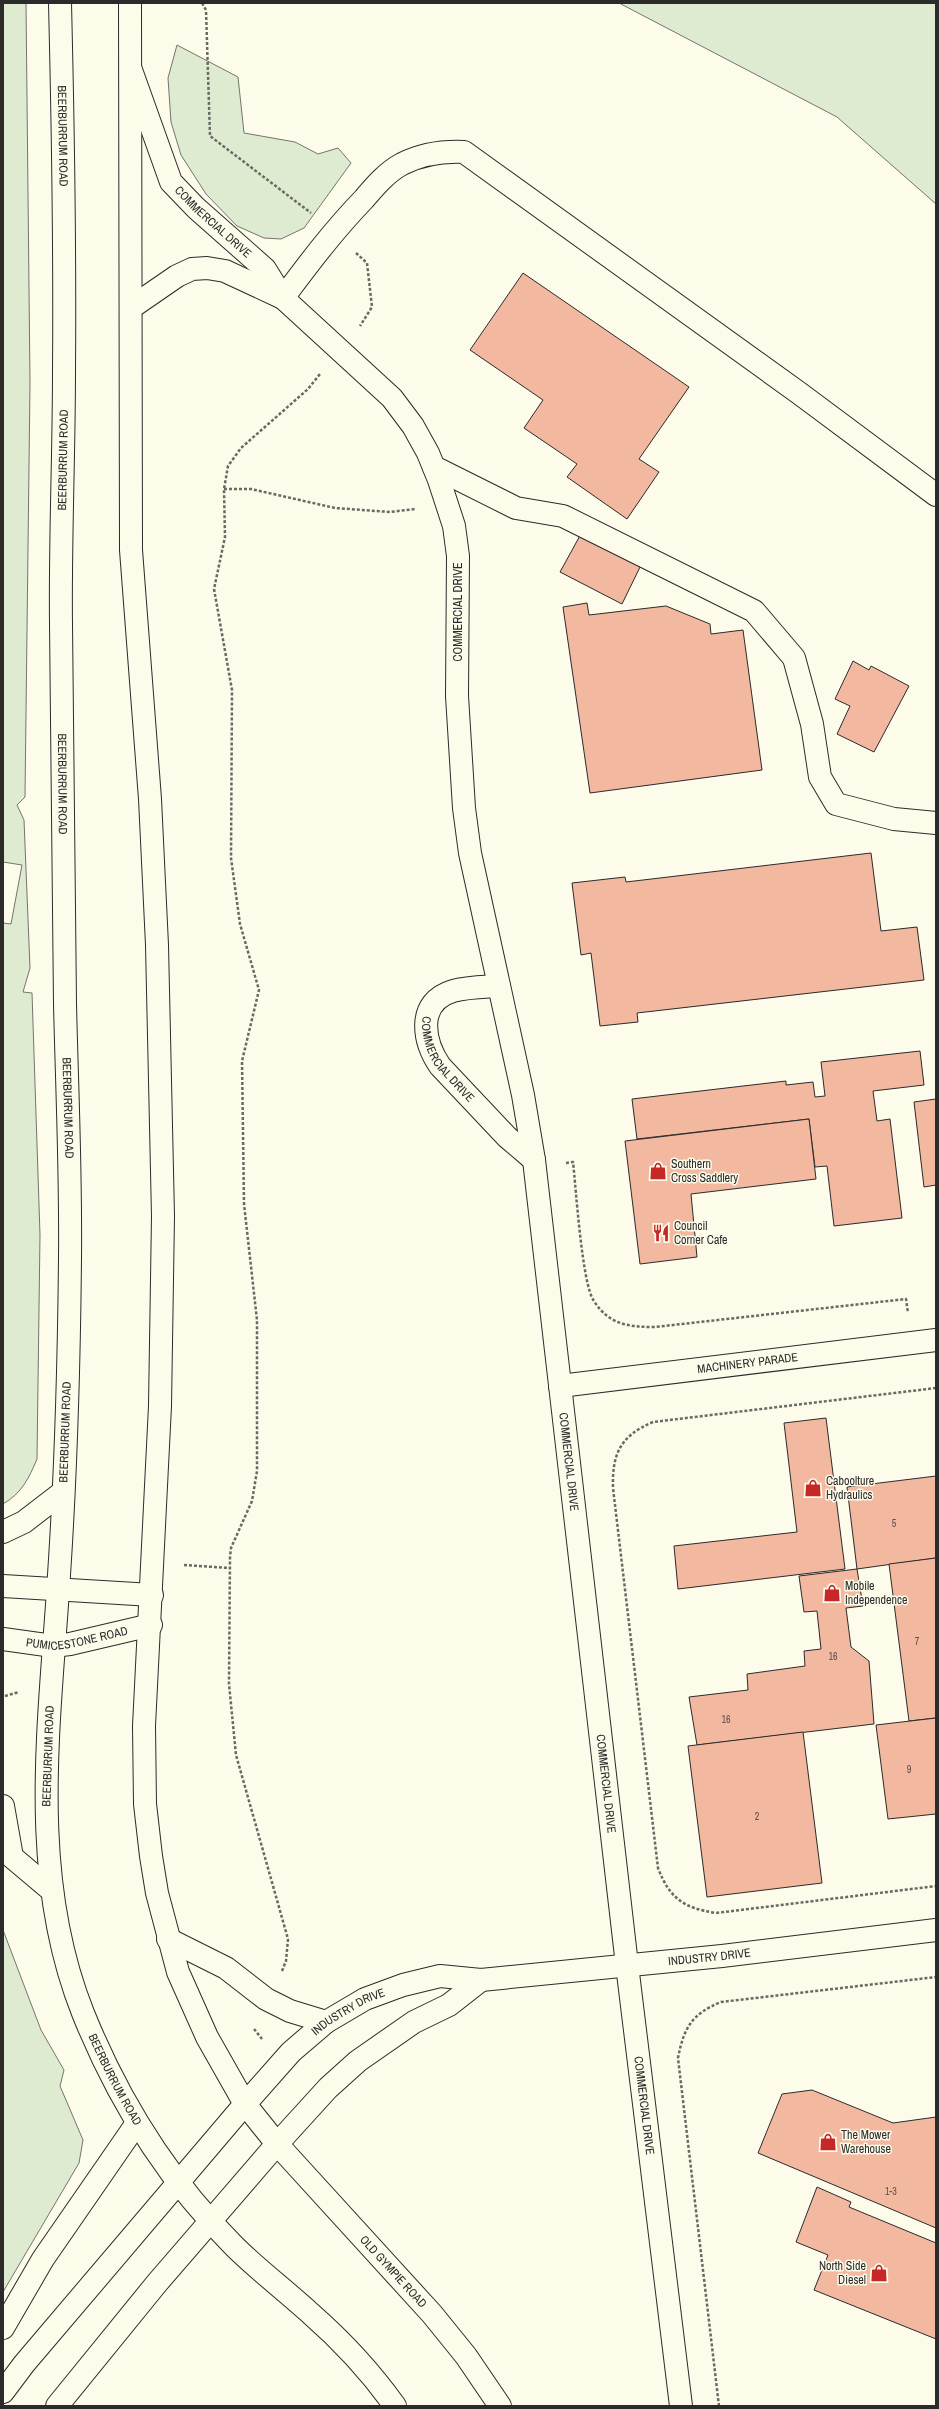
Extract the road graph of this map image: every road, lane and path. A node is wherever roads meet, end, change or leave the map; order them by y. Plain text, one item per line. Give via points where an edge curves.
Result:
1 (60, 3) edge
2 (130, 3) edge
3 (202, 3) edge
4 (131, 70) junction
5 (334, 230) junction
6 (283, 298) junction
7 (132, 307) junction
8 (341, 350) junction
9 (434, 467) junction
10 (224, 489) junction
11 (936, 495) edge
12 (448, 504) junction
13 (936, 823) edge
14 (499, 986) junction
15 (534, 1163) junction
16 (936, 1340) edge
17 (912, 1343) junction
18 (560, 1386) junction
19 (936, 1388) edge
20 (63, 1492) junction
21 (3, 1532) edge
22 (184, 1565) dead end
23 (229, 1568) junction
24 (3, 1586) edge
25 (58, 1590) junction
26 (152, 1595) junction
27 (151, 1625) junction
28 (3, 1639) edge
29 (53, 1646) junction
30 (19, 1688) dead end
31 (5, 1696) dead end
32 (3, 1806) edge
33 (936, 1886) edge
34 (50, 1889) junction
35 (936, 1930) edge
36 (168, 1939) junction
37 (627, 1965) junction
38 (279, 1977) dead end
39 (936, 1977) edge
40 (481, 1980) junction
41 (326, 2022) junction
42 (245, 2104) junction
43 (137, 2123) junction
44 (277, 2144) junction
45 (179, 2182) junction
46 (210, 2221) junction
47 (3, 2328) edge
48 (3, 2392) edge
49 (57, 2406) edge
50 (395, 2406) edge
51 (500, 2406) edge
52 (681, 2406) edge
53 (720, 2406) edge

1 - 20 main road, BEERBURRUM ROAD via 64,133 64,371 60,606 70,1253
2 - 4 main road
3 - 5 path via 206,10 210,136
4 - 6 main road, COMMERCIAL DRIVE via 171,182 196,208 265,269
4 - 7 main road
5 - 6 main road
5 - 8 path via 367,263 372,307
5 - 11 main road via 384,177 401,164 443,151 464,152
6 - 7 main road, COMMERCIAL DRIVE via 225,271 207,268 192,269 176,276
6 - 8 main road, COMMERCIAL DRIVE
7 - 26 main road via 131,550 150,799 157,945 163,1208 160,1406
8 - 9 main road, COMMERCIAL DRIVE via 392,398 412,426
8 - 10 path via 308,389 241,448 228,466
9 - 12 main road, COMMERCIAL DRIVE
9 - 13 main road via 516,508 563,516 754,611 794,658 812,724 820,777 836,804 894,819
10 - 12 path via 251,489 335,508 390,512
10 - 23 path via 225,537 214,589 232,690 231,858 240,924 259,990 242,1061 244,1204 257,1320 257,1471 252,1501 231,1548
12 - 14 main road, COMMERCIAL DRIVE via 458,556 457,696 464,808 470,853
14 - 15 main road, COMMERCIAL DRIVE via 523,1095
14 - 15 main road, COMMERCIAL DRIVE via 452,991 438,1000 429,1010 426,1040 440,1066
15 - 17 path via 573,1162 587,1280 593,1300 607,1316 629,1327 655,1327 906,1299
15 - 18 main road, COMMERCIAL DRIVE
16 - 17 main road, MACHINERY PARADE
17 - 18 main road, MACHINERY PARADE
18 - 37 main road, COMMERCIAL DRIVE
19 - 33 path via 653,1422 638,1429 622,1444 612,1464 658,1868 671,1893 681,1902 698,1910 716,1913
20 - 21 main road via 24,1522
20 - 25 main road, BEERBURRUM ROAD
22 - 23 path
23 - 38 path via 228,1662 232,1720 243,1782 288,1939 286,1961
24 - 25 main road
25 - 26 main road
25 - 29 main road, BEERBURRUM ROAD
26 - 27 main road
27 - 29 main road, PUMICESTONE ROAD via 100,1639
27 - 36 main road via 144,1726 145,1804 157,1894
28 - 29 main road, PUMICESTONE ROAD
29 - 34 main road, BEERBURRUM ROAD via 46,1829
30 - 31 path via 19,1692
32 - 34 main road via 12,1857
34 - 43 main road, BEERBURRUM ROAD via 64,1955 81,2009 118,2091
35 - 37 main road, INDUSTRY DRIVE
36 - 41 main road via 226,1968 270,2002
36 - 42 main road via 191,2006
37 - 40 main road, INDUSTRY DRIVE
37 - 52 main road, COMMERCIAL DRIVE
39 - 53 path via 721,2002 705,2009 692,2020 682,2038 678,2058
40 - 41 main road, INDUSTRY DRIVE via 440,1976 403,1985 365,1999
40 - 44 main road via 449,2005 414,2022 358,2061 328,2088
41 - 42 main road, INDUSTRY DRIVE via 291,2052
42 - 44 main road
42 - 45 main road
43 - 45 main road, BEERBURRUM ROAD
43 - 47 main road via 43,2259
44 - 46 main road
44 - 51 main road, OLD GYMPIE ROAD via 432,2314 466,2356
45 - 46 main road, BEERBURRUM ROAD
45 - 48 main road
46 - 49 main road via 118,2329
46 - 50 main road via 361,2362

